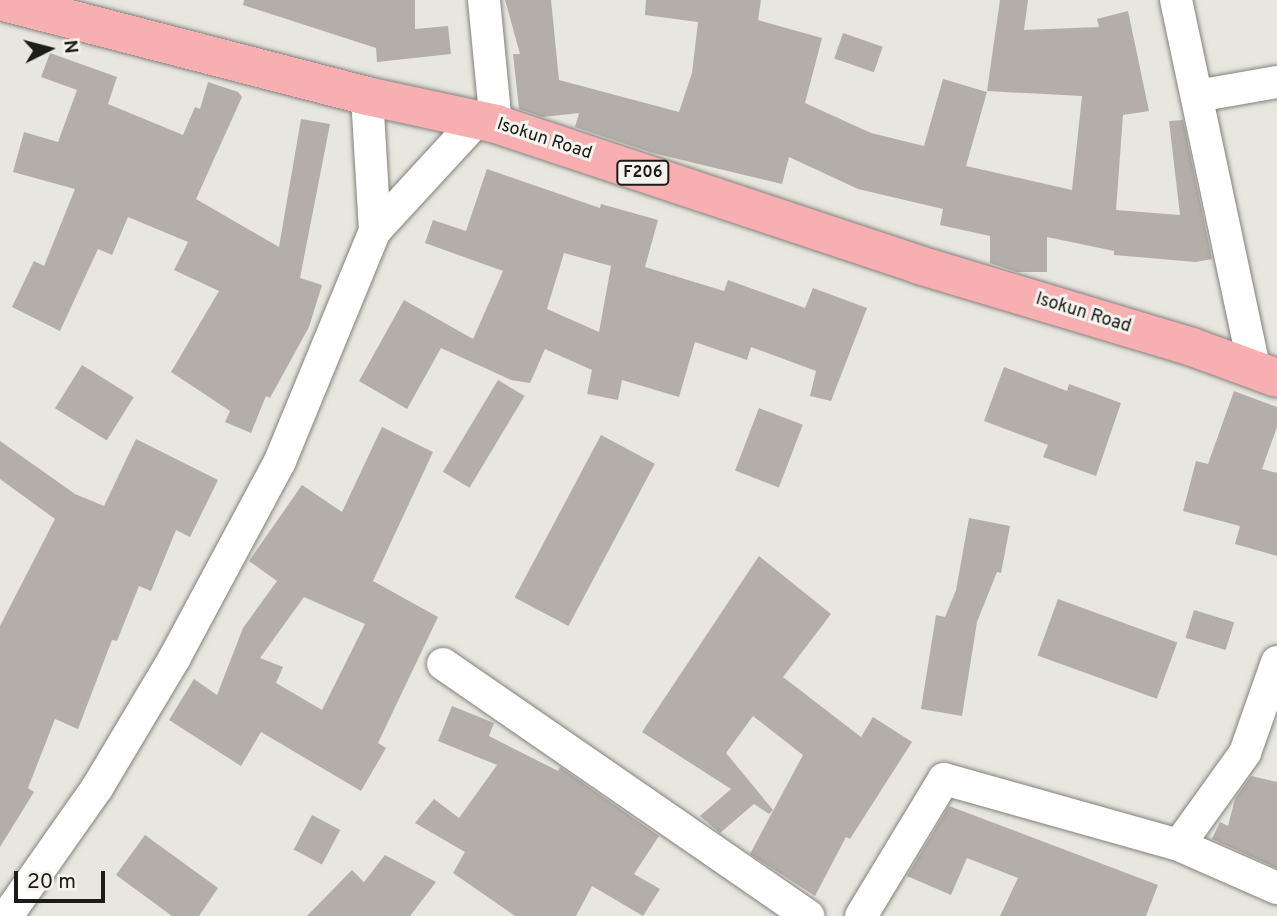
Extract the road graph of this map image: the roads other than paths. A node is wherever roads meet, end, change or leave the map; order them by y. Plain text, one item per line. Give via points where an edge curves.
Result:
1 (484, 0) edge
2 (0, 1) edge
3 (1181, 1) edge
4 (1277, 82) edge
5 (367, 96) junction
6 (1197, 96) junction
7 (486, 122) junction
8 (375, 231) junction
9 (1266, 376) edge
10 (1277, 662) edge
11 (443, 664) dead end
12 (1179, 845) junction
13 (1277, 888) edge
14 (7, 916) edge
15 (808, 916) edge
16 (861, 916) edge

1 - 7 street via 494,64
2 - 5 main road, Isokun Road / F206
3 - 6 street
4 - 6 street
5 - 7 main road, Isokun Road / F206
5 - 8 street
6 - 9 street
7 - 8 street
7 - 9 main road, Isokun Road / F206 via 919,265 1192,347
8 - 14 street via 280,461 175,657 97,788
10 - 12 street via 1245,752
11 - 15 street
12 - 13 street
12 - 16 street via 944,779

